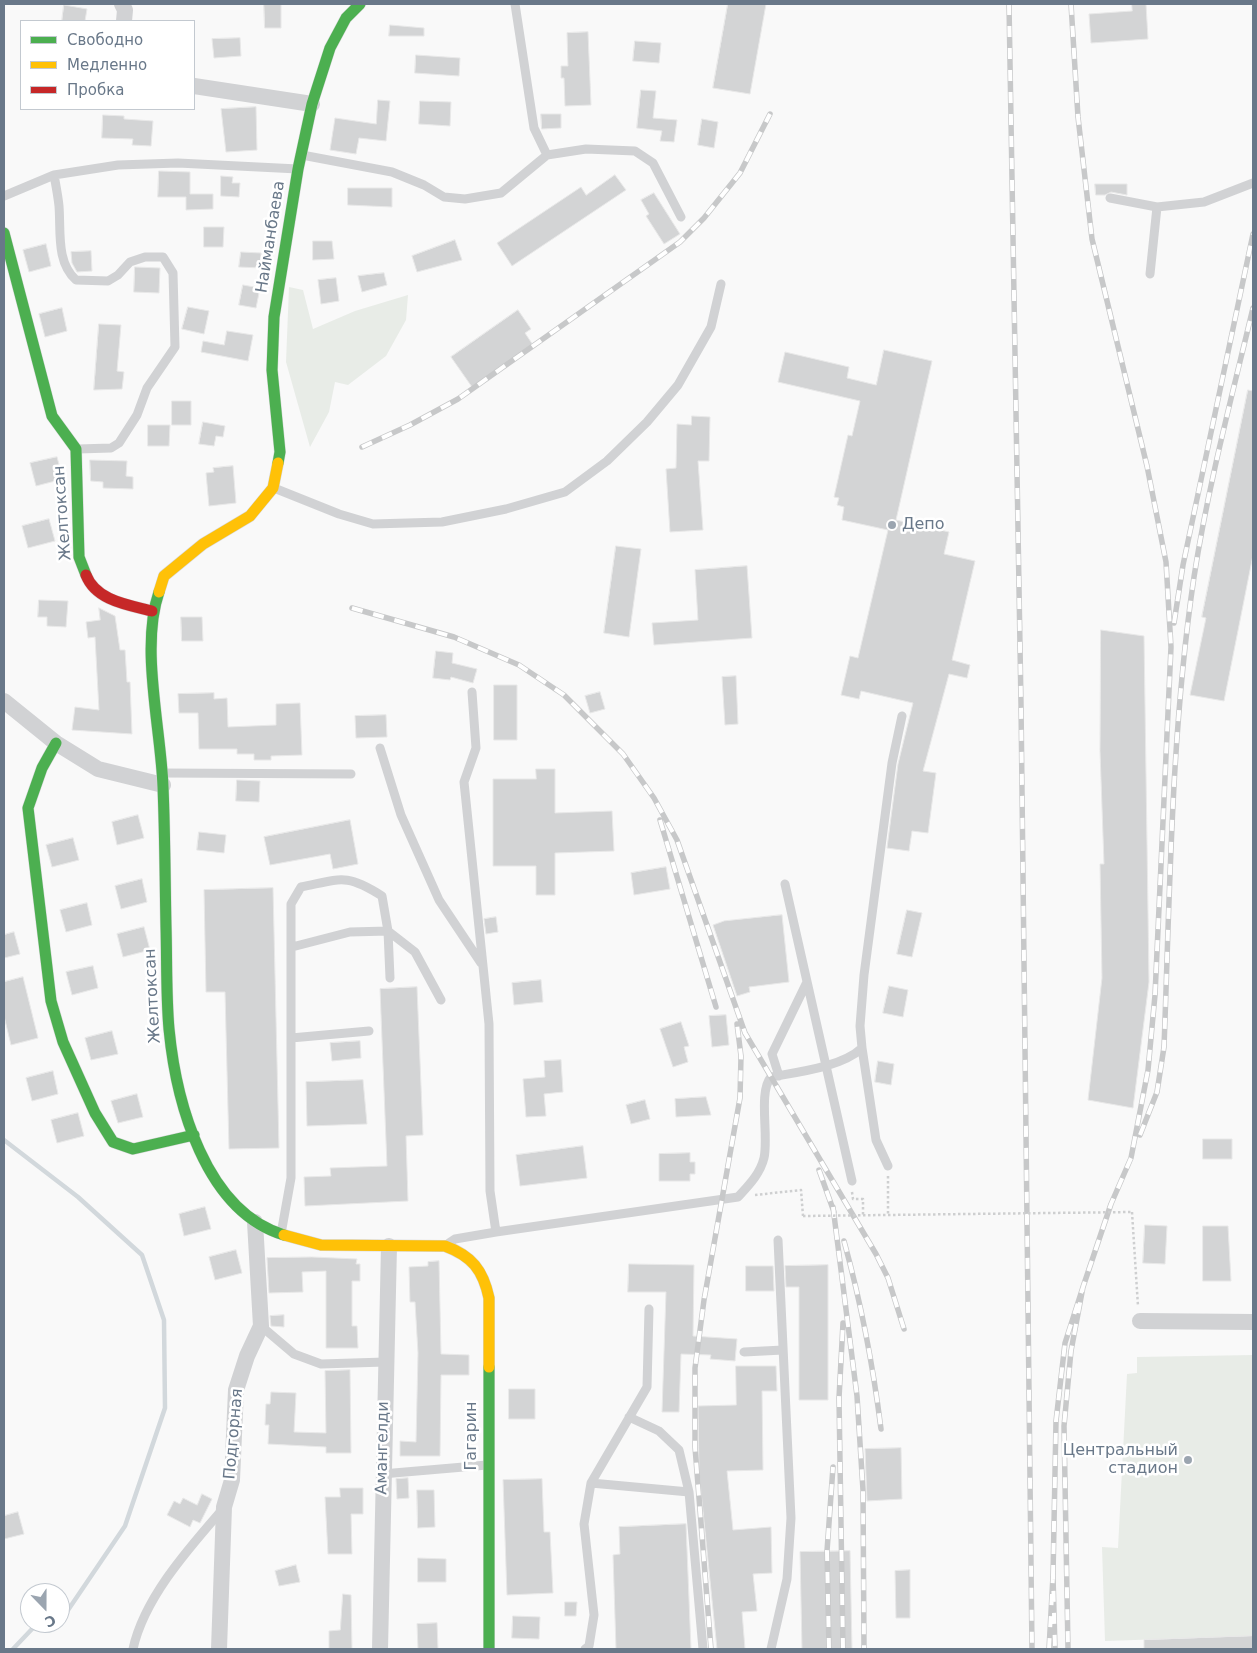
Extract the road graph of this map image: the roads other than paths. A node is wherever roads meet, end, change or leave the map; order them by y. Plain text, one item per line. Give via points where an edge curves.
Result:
1 (122, 4) edge
2 (360, 4) edge
3 (515, 4) edge
4 (124, 20) edge
5 (195, 86) edge
6 (312, 104) junction
7 (301, 155) junction
8 (547, 155) junction
9 (298, 169) junction
10 (54, 176) junction
11 (1253, 183) edge
12 (4, 196) edge
13 (1110, 198) dead end
14 (1156, 207) junction
15 (681, 217) dead end
16 (4, 233) edge
17 (1150, 274) dead end
18 (721, 284) dead end
19 (76, 449) junction
20 (274, 488) junction
21 (152, 611) junction
22 (472, 692) dead end
23 (4, 701) edge
24 (902, 716) dead end
25 (56, 743) junction
26 (380, 748) dead end
27 (351, 774) dead end
28 (163, 779) junction
29 (785, 884) dead end
30 (388, 931) junction
31 (292, 947) junction
32 (482, 965) junction
33 (390, 978) dead end
34 (807, 982) junction
35 (441, 1000) dead end
36 (369, 1031) dead end
37 (292, 1038) junction
38 (862, 1048) junction
39 (825, 1066) junction
40 (779, 1076) junction
41 (194, 1135) junction
42 (888, 1166) road end
43 (852, 1181) road end
44 (255, 1222) junction
45 (496, 1232) junction
46 (281, 1234) junction
47 (778, 1240) dead end
48 (389, 1246) junction
49 (444, 1246) junction
50 (649, 1309) dead end
51 (1140, 1321) road end
52 (1253, 1322) edge
53 (261, 1326) junction
54 (783, 1350) junction
55 (744, 1352) dead end
56 (385, 1362) junction
57 (629, 1417) junction
58 (488, 1465) junction
59 (382, 1474) junction
60 (591, 1483) junction
61 (689, 1492) junction
62 (224, 1508) junction
63 (134, 1649) edge
64 (219, 1649) edge
65 (380, 1649) edge
66 (489, 1649) edge
67 (585, 1649) edge
68 (703, 1649) edge
69 (771, 1649) edge

1 - 4 street
2 - 6 main road, Найманбаева via 346,18 330,48
3 - 8 lane via 534,128
5 - 6 street
6 - 7 main road, Найманбаева
7 - 8 lane via 392,172 424,184 444,197 465,199 501,193
7 - 9 main road, Найманбаева
8 - 15 lane via 586,149 636,151 653,163
9 - 10 lane via 178,163 118,164
9 - 20 main road, Найманбаева via 274,317 272,370 280,452
10 - 12 lane
10 - 19 lane via 61,250 68,273 76,280 108,281 130,262 145,257 164,257 173,273 175,347 148,388 119,443 111,448
11 - 14 lane via 1204,202
13 - 14 lane
14 - 17 lane
16 - 19 main road, Желтоксан via 52,416
18 - 20 lane via 711,327 678,385 647,422 607,461 565,492 506,509 442,522 373,524
19 - 21 main road, Желтоксан via 79,557 90,586 114,601
20 - 21 main road, Желтоксан via 250,516 203,544 164,576
21 - 28 main road, Желтоксан via 152,660
22 - 32 lane via 476,748 464,782
23 - 25 street
24 - 38 lane via 891,772 865,966 860,1026
25 - 28 street via 98,770
25 - 41 main road via 42,768 28,808 50,1001 62,1042 95,1113 113,1142 133,1148
26 - 32 lane via 401,815 440,900
27 - 28 lane
28 - 41 main road, Желтоксан via 169,1029 179,1086
29 - 34 lane
30 - 31 lane via 350,932
30 - 31 lane via 382,896 360,882 344,878 301,887 291,904
30 - 33 lane
30 - 35 lane via 415,952
31 - 37 lane
32 - 45 lane via 489,1024 490,1191
34 - 39 lane
34 - 40 lane via 772,1054
36 - 37 lane
37 - 46 lane via 291,1178
38 - 39 lane
38 - 42 lane via 876,1140
39 - 40 lane
39 - 43 lane
40 - 45 lane via 771,1077 767,1082 764,1096 767,1123 764,1157 758,1174 738,1197
41 - 44 main road, Желтоксан via 208,1169 226,1196
44 - 46 main road, Желтоксан
44 - 53 street, Подгорная
45 - 49 lane via 455,1239
46 - 48 main road, Желтоксан via 321,1245
47 - 54 lane
48 - 49 main road, Желтоксан
48 - 56 street, Амангелди
49 - 58 main road, Гагарин via 473,1259 486,1283 489,1298
50 - 57 lane via 647,1386
51 - 52 street
53 - 56 lane via 294,1354 321,1364
53 - 62 street, Подгорная via 236,1390 232,1480
54 - 55 lane
54 - 69 lane via 791,1518 787,1579
56 - 59 street, Амангелди
57 - 60 lane
57 - 61 lane via 659,1431 679,1450
58 - 59 lane
58 - 66 main road, Гагарин
59 - 65 street, Амангелди
60 - 61 lane
60 - 67 lane via 584,1524 594,1615 589,1646
61 - 68 lane
62 - 63 lane via 189,1548 157,1595 136,1635
62 - 64 street, Подгорная

